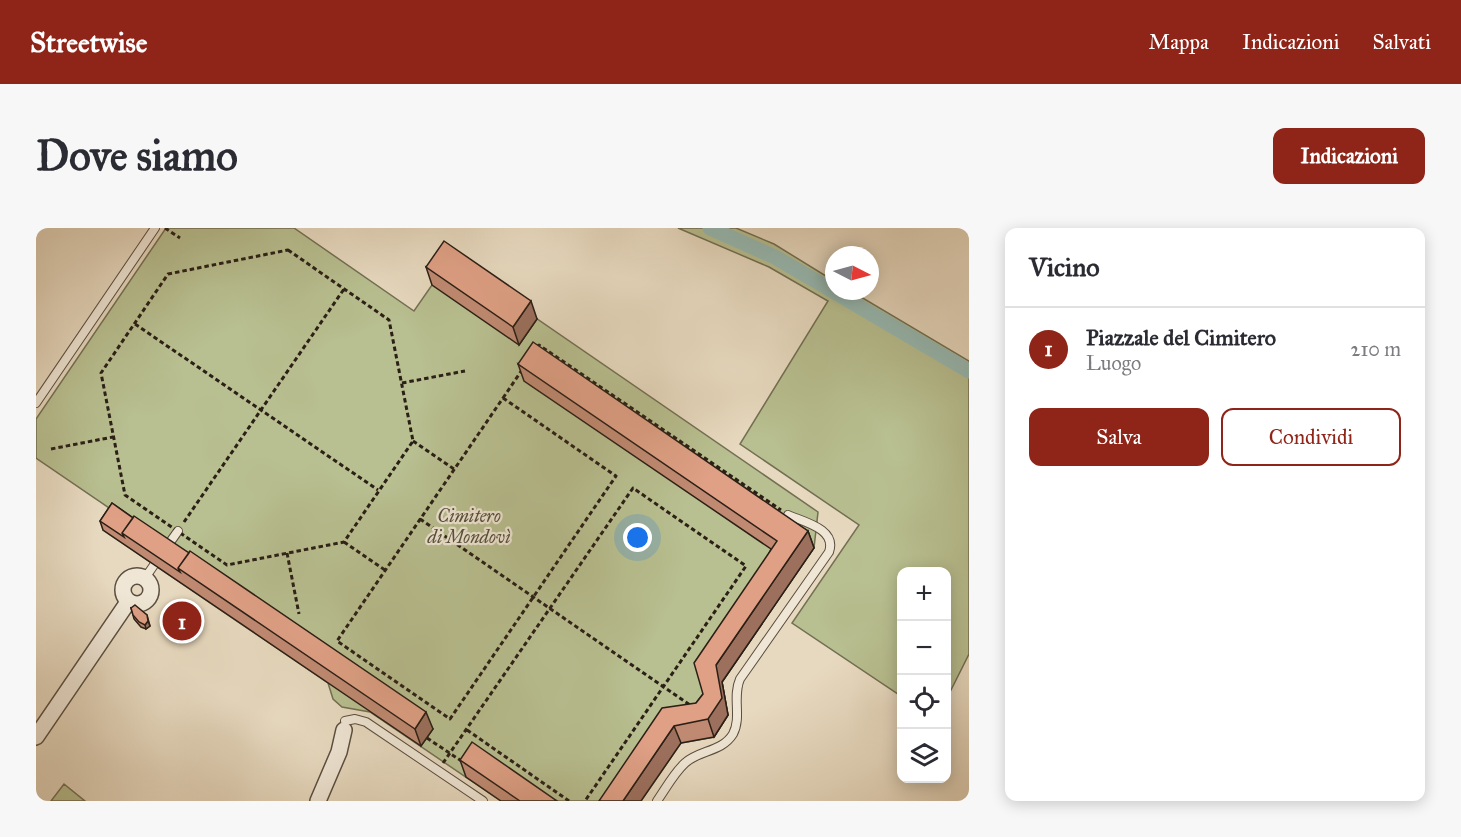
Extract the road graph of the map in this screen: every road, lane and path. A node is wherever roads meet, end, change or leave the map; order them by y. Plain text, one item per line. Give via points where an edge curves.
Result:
1 (155, 228) edge
2 (165, 228) edge
3 (180, 238) dead end
4 (344, 289) junction
5 (135, 324) junction
6 (534, 351) edge
7 (525, 366) edge
8 (465, 371) dead end
9 (402, 383) junction
10 (503, 398) junction
11 (36, 403) edge
12 (261, 410) junction
13 (114, 437) junction
14 (413, 441) junction
15 (51, 449) dead end
16 (454, 469) junction
17 (379, 490) junction
18 (788, 515) joint
19 (420, 519) junction
20 (178, 531) junction
21 (344, 542) junction
22 (166, 548) edge
23 (287, 553) junction
24 (154, 565) edge
25 (227, 565) junction
26 (385, 570) junction
27 (221, 573) edge
28 (145, 578) joint
29 (534, 597) junction
30 (550, 608) junction
31 (299, 614) dead end
32 (337, 641) junction
33 (331, 649) edge
34 (664, 687) junction
35 (697, 710) edge
36 (344, 726) joint
37 (467, 730) junction
38 (36, 737) edge
39 (427, 738) dead end
40 (450, 754) junction
41 (465, 763) edge
42 (438, 771) junction
43 (318, 801) edge
44 (483, 801) edge
45 (569, 801) edge
46 (585, 801) edge
47 (657, 801) edge

1 - 11 lane
2 - 3 path
4 - 5 path via 288,250 168,274
4 - 9 path via 389,320
4 - 12 path
5 - 12 path
5 - 13 path via 101,373
6 - 18 path via 539,345
7 - 10 path
8 - 9 path
9 - 14 path
10 - 16 path
10 - 29 path via 616,476
12 - 17 path
12 - 20 path
13 - 15 path
13 - 20 path via 125,495
14 - 16 path
14 - 17 path
16 - 19 path
17 - 21 path
18 - 47 lane via 825,533 830,538 829,552 741,679 736,694 737,721 731,736 719,747 686,762
19 - 26 path
19 - 29 path
20 - 22 lane
20 - 25 path
21 - 23 path
21 - 26 path
23 - 25 path
23 - 31 path
24 - 28 lane
25 - 27 path
26 - 32 path
28 - 38 street via 134,576 125,581 122,592 128,602
29 - 30 path
29 - 32 path via 450,719
30 - 34 path
30 - 34 path via 633,488 746,566
30 - 37 path
32 - 33 path
34 - 35 path
34 - 46 path
36 - 42 lane via 354,719 366,722
36 - 43 street via 339,752
37 - 40 path
37 - 45 path
39 - 40 path
40 - 41 path
40 - 42 path
42 - 44 lane

